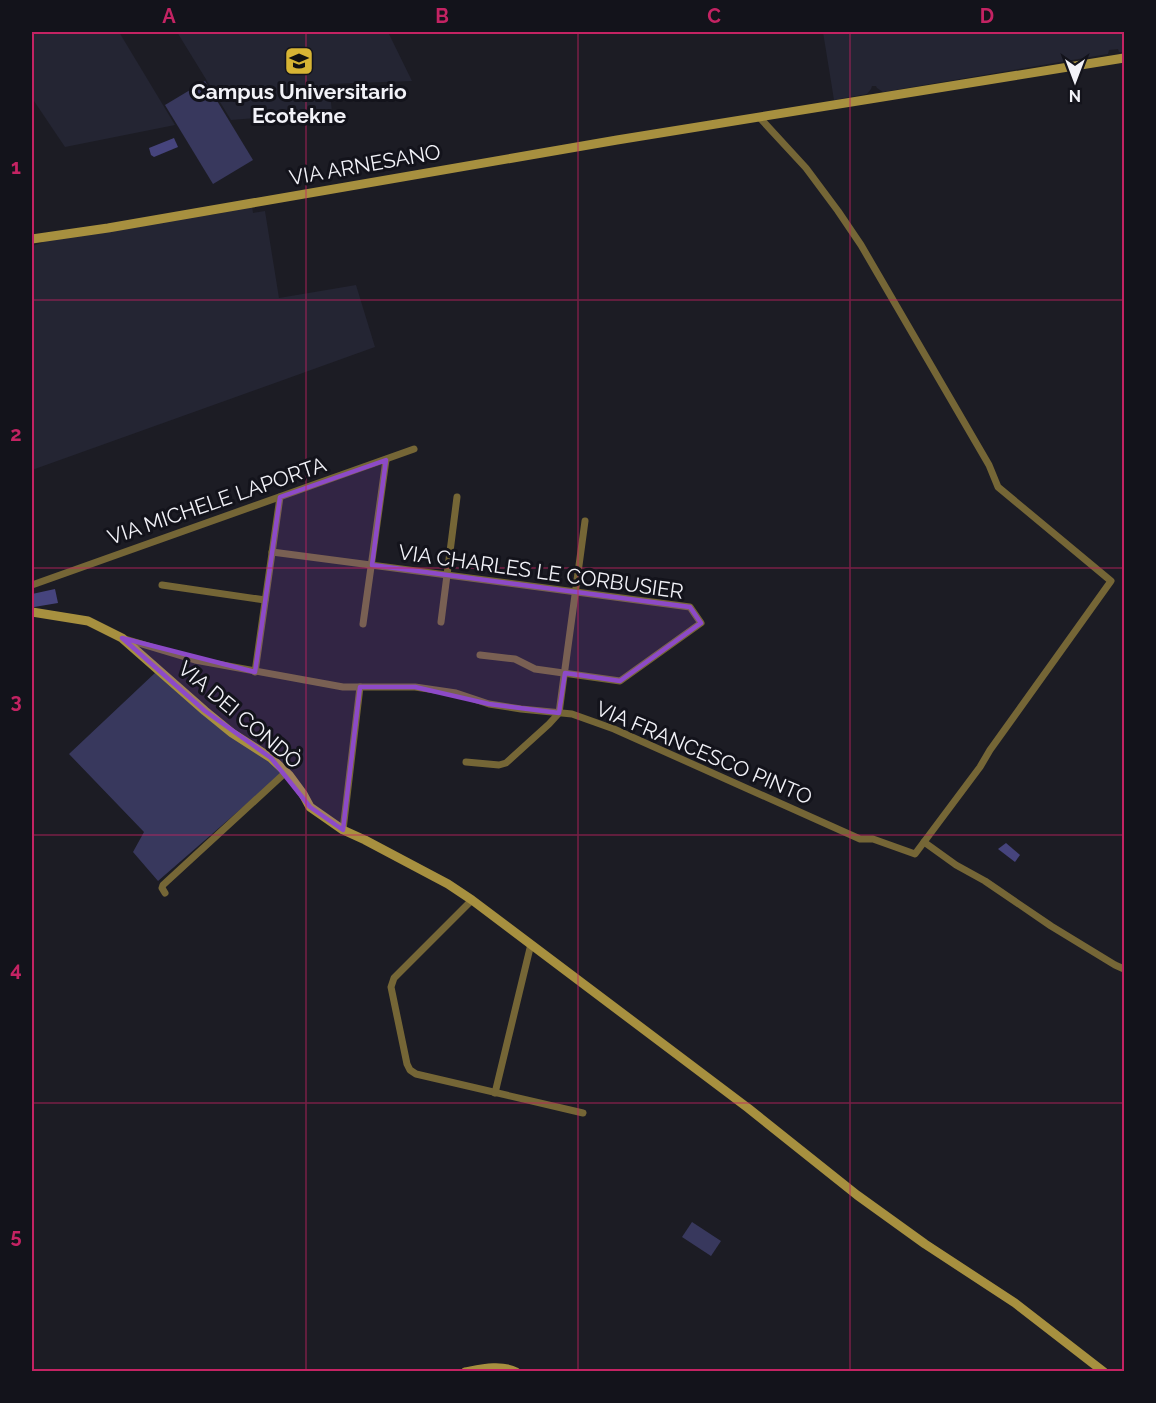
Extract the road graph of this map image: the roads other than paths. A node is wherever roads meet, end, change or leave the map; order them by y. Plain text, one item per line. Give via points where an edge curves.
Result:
1 (1125, 57) edge
2 (759, 117) junction
3 (32, 239) edge
4 (414, 450) dead end
5 (386, 460) junction
6 (280, 497) junction
7 (457, 497) dead end
8 (585, 521) dead end
9 (272, 552) junction
10 (372, 565) junction
11 (447, 575) junction
12 (32, 585) edge
13 (162, 585) dead end
14 (576, 592) junction
15 (265, 600) junction
16 (32, 612) edge
17 (441, 622) dead end
18 (363, 624) dead end
19 (122, 638) junction
20 (480, 655) dead end
21 (255, 672) junction
22 (565, 673) junction
23 (360, 687) junction
24 (559, 713) junction
25 (466, 762) dead end
26 (286, 772) junction
27 (342, 830) junction
28 (924, 842) junction
29 (165, 893) dead end
30 (472, 900) junction
31 (531, 944) junction
32 (1125, 969) edge
33 (495, 1093) junction
34 (583, 1113) dead end
35 (465, 1371) edge
36 (516, 1371) edge
37 (1104, 1371) edge

1 - 2 street, VIA ARNESANO
2 - 3 street, VIA ARNESANO
2 - 28 street via 806,168 861,244 998,487 1111,581
4 - 5 street, VIA MICHELE LAPORTA
5 - 6 street, VIA MICHELE LAPORTA
5 - 10 street
6 - 9 street
6 - 12 street, VIA MICHELE LAPORTA
7 - 11 street
8 - 14 street
9 - 10 street, VIA CHARLES LE CORBUSIER
9 - 15 street
10 - 11 street, VIA CHARLES LE CORBUSIER
10 - 18 street
11 - 14 street, VIA CHARLES LE CORBUSIER
11 - 17 street
13 - 15 street
14 - 22 street
14 - 22 street, VIA CHARLES LE CORBUSIER via 690,607 701,623 620,681
15 - 21 street
16 - 19 street, VIA DEI CONDÒ via 88,621
19 - 21 street, VIA FRANCESCO PINTO via 195,660
19 - 26 street, VIA DEI CONDÒ via 205,711
20 - 22 street, VIA CHARLES LE CORBUSIER via 515,659 535,669
21 - 23 street, VIA FRANCESCO PINTO
22 - 24 street
23 - 24 street, VIA FRANCESCO PINTO via 415,687 456,693 489,704
23 - 27 street
24 - 25 street via 506,763
24 - 28 street, VIA FRANCESCO PINTO via 614,729 860,839 873,839 915,854
26 - 27 street, VIA DEI CONDÒ via 310,807
26 - 29 street via 163,885
27 - 30 street, VIA DEI CONDÒ
28 - 32 street via 1051,926
30 - 31 street, VIA DEI CONDÒ
30 - 33 street via 394,978 391,987 410,1070
31 - 33 street
31 - 37 street, VIA DEI CONDÒ via 857,1195 1015,1303
33 - 34 street
35 - 36 street via 499,1367

